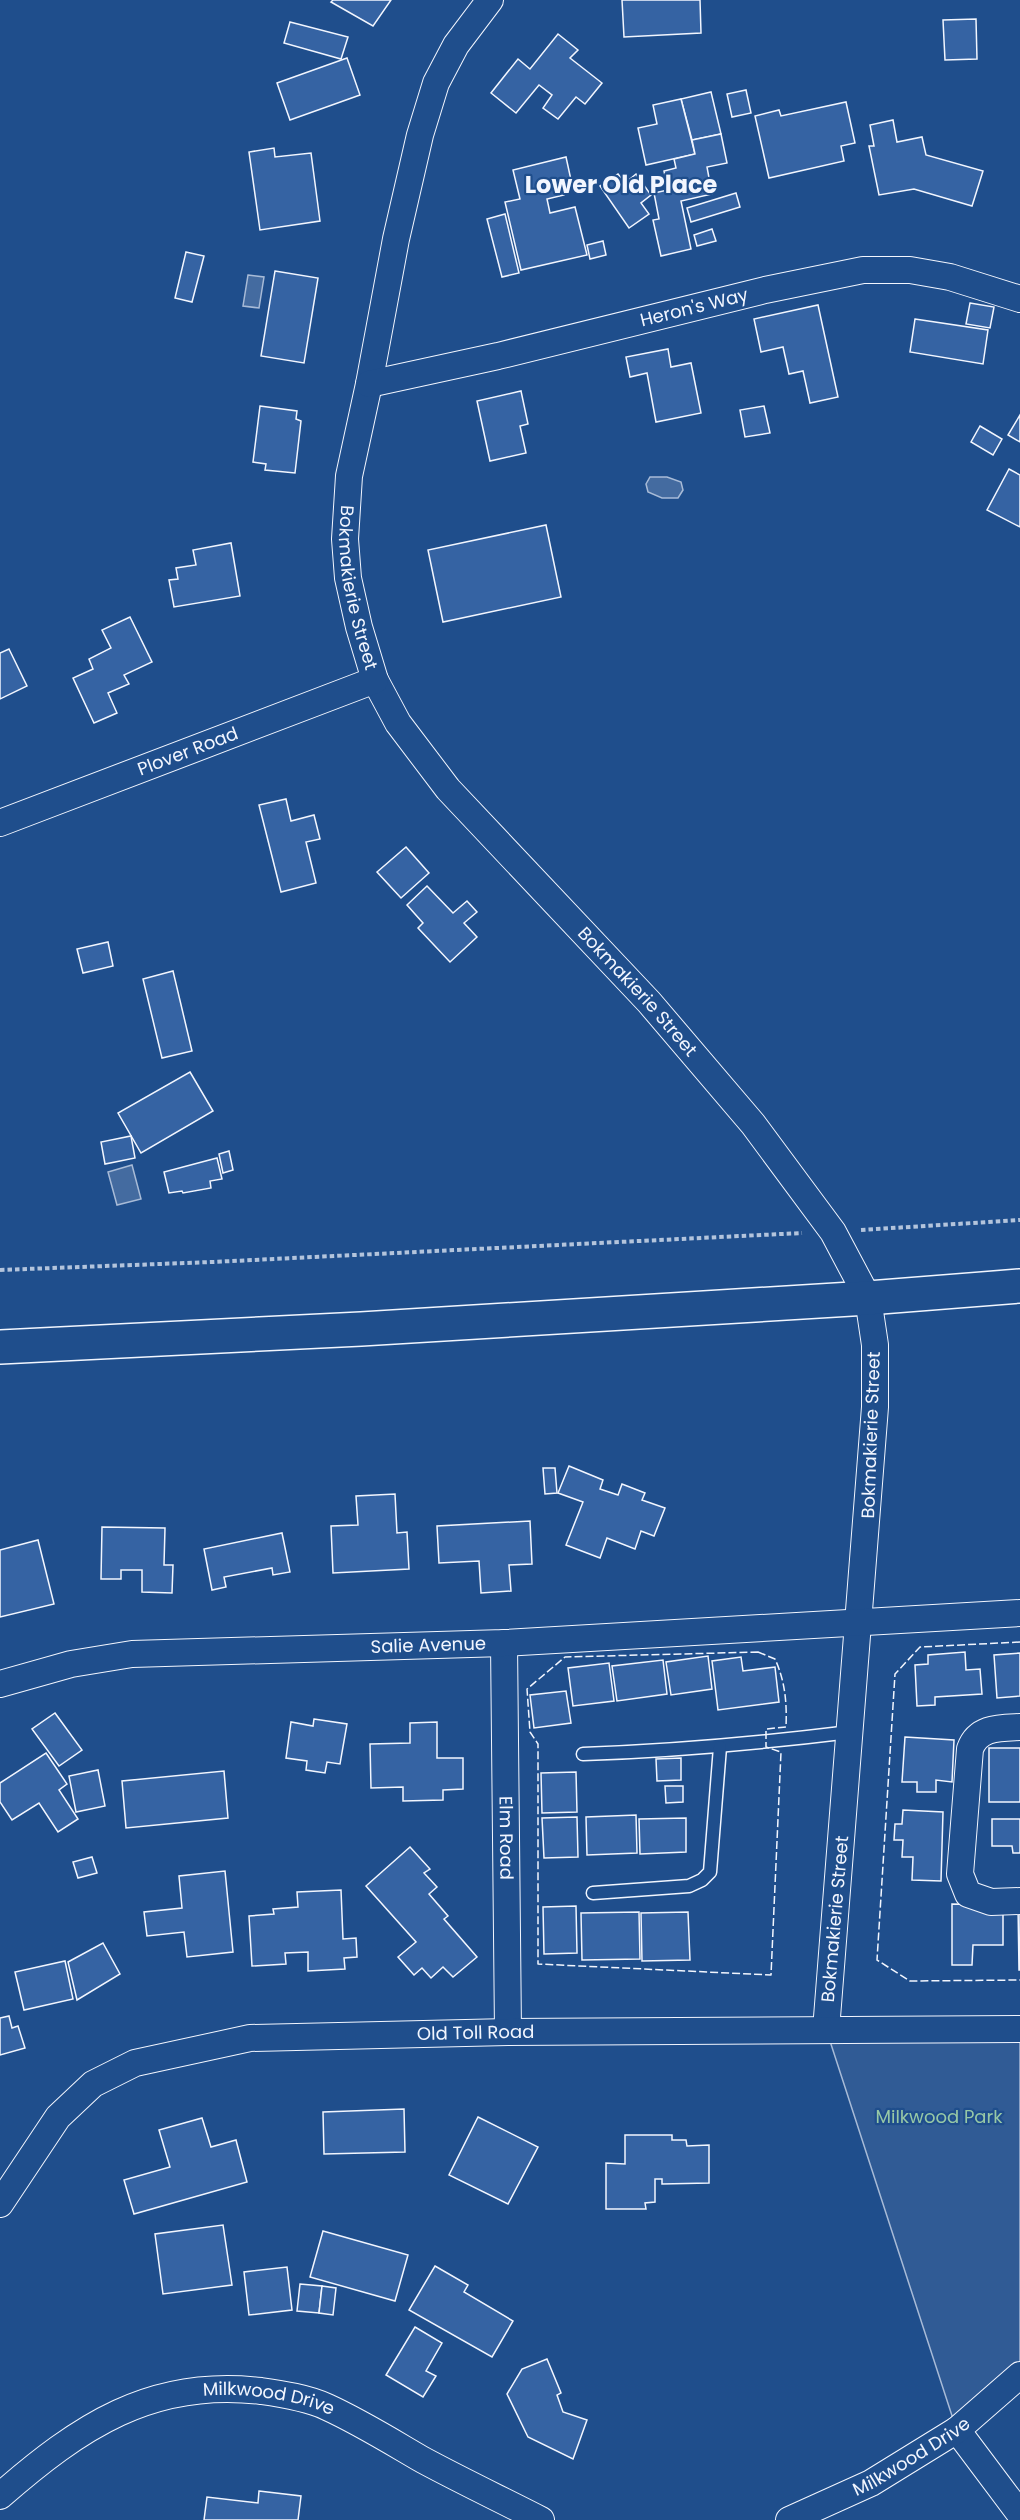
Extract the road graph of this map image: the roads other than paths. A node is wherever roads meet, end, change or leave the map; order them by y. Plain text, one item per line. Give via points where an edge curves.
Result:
1 (490, 0) edge
2 (1020, 299) edge
3 (369, 384) junction
4 (375, 680) junction
5 (0, 823) edge
6 (1020, 1286) edge
7 (868, 1298) junction
8 (0, 1347) edge
9 (1020, 1613) edge
10 (860, 1623) junction
11 (504, 1643) junction
12 (0, 1684) edge
13 (1020, 1727) edge
14 (850, 1732) junction
15 (720, 1747) junction
16 (583, 1754) dead end
17 (593, 1893) dead end
18 (1020, 1902) edge
19 (1020, 2029) edge
20 (826, 2030) junction
21 (508, 2032) junction
22 (0, 2204) edge
23 (1020, 2374) edge
24 (957, 2430) junction
25 (0, 2496) edge
26 (1020, 2514) edge
27 (541, 2520) edge
28 (789, 2520) edge

1 - 3 street, Bokmakierie Street via 456,45 436,83 396,239
2 - 3 street, Heron's Way via 930,273 863,270
3 - 4 street, Bokmakierie Street via 349,476 345,539 348,578
4 - 5 street, Plover Road
4 - 7 street, Bokmakierie Street via 398,723 448,789 649,1002 753,1124 833,1232
6 - 7 highway
7 - 8 highway
7 - 10 street, Bokmakierie Street via 875,1345 875,1407
9 - 10 street, Salie Avenue
10 - 11 street, Salie Avenue
10 - 14 street, Bokmakierie Street
11 - 12 street, Salie Avenue via 132,1654 71,1664
11 - 21 street, Elm Road
13 - 18 street via 985,1731 974,1738 960,1874 968,1894 992,1902
14 - 15 lane
14 - 20 street, Bokmakierie Street
15 - 16 lane
15 - 17 lane via 710,1872 689,1887
19 - 20 street, Old Toll Road
20 - 21 street, Old Toll Road
21 - 22 street, Old Toll Road via 250,2038 135,2062 93,2084 58,2116
23 - 24 street, Milkwood Drive
24 - 26 street
24 - 28 street, Milkwood Drive via 871,2484
25 - 27 street, Milkwood Drive via 56,2450 149,2399 233,2388 281,2394 326,2406

